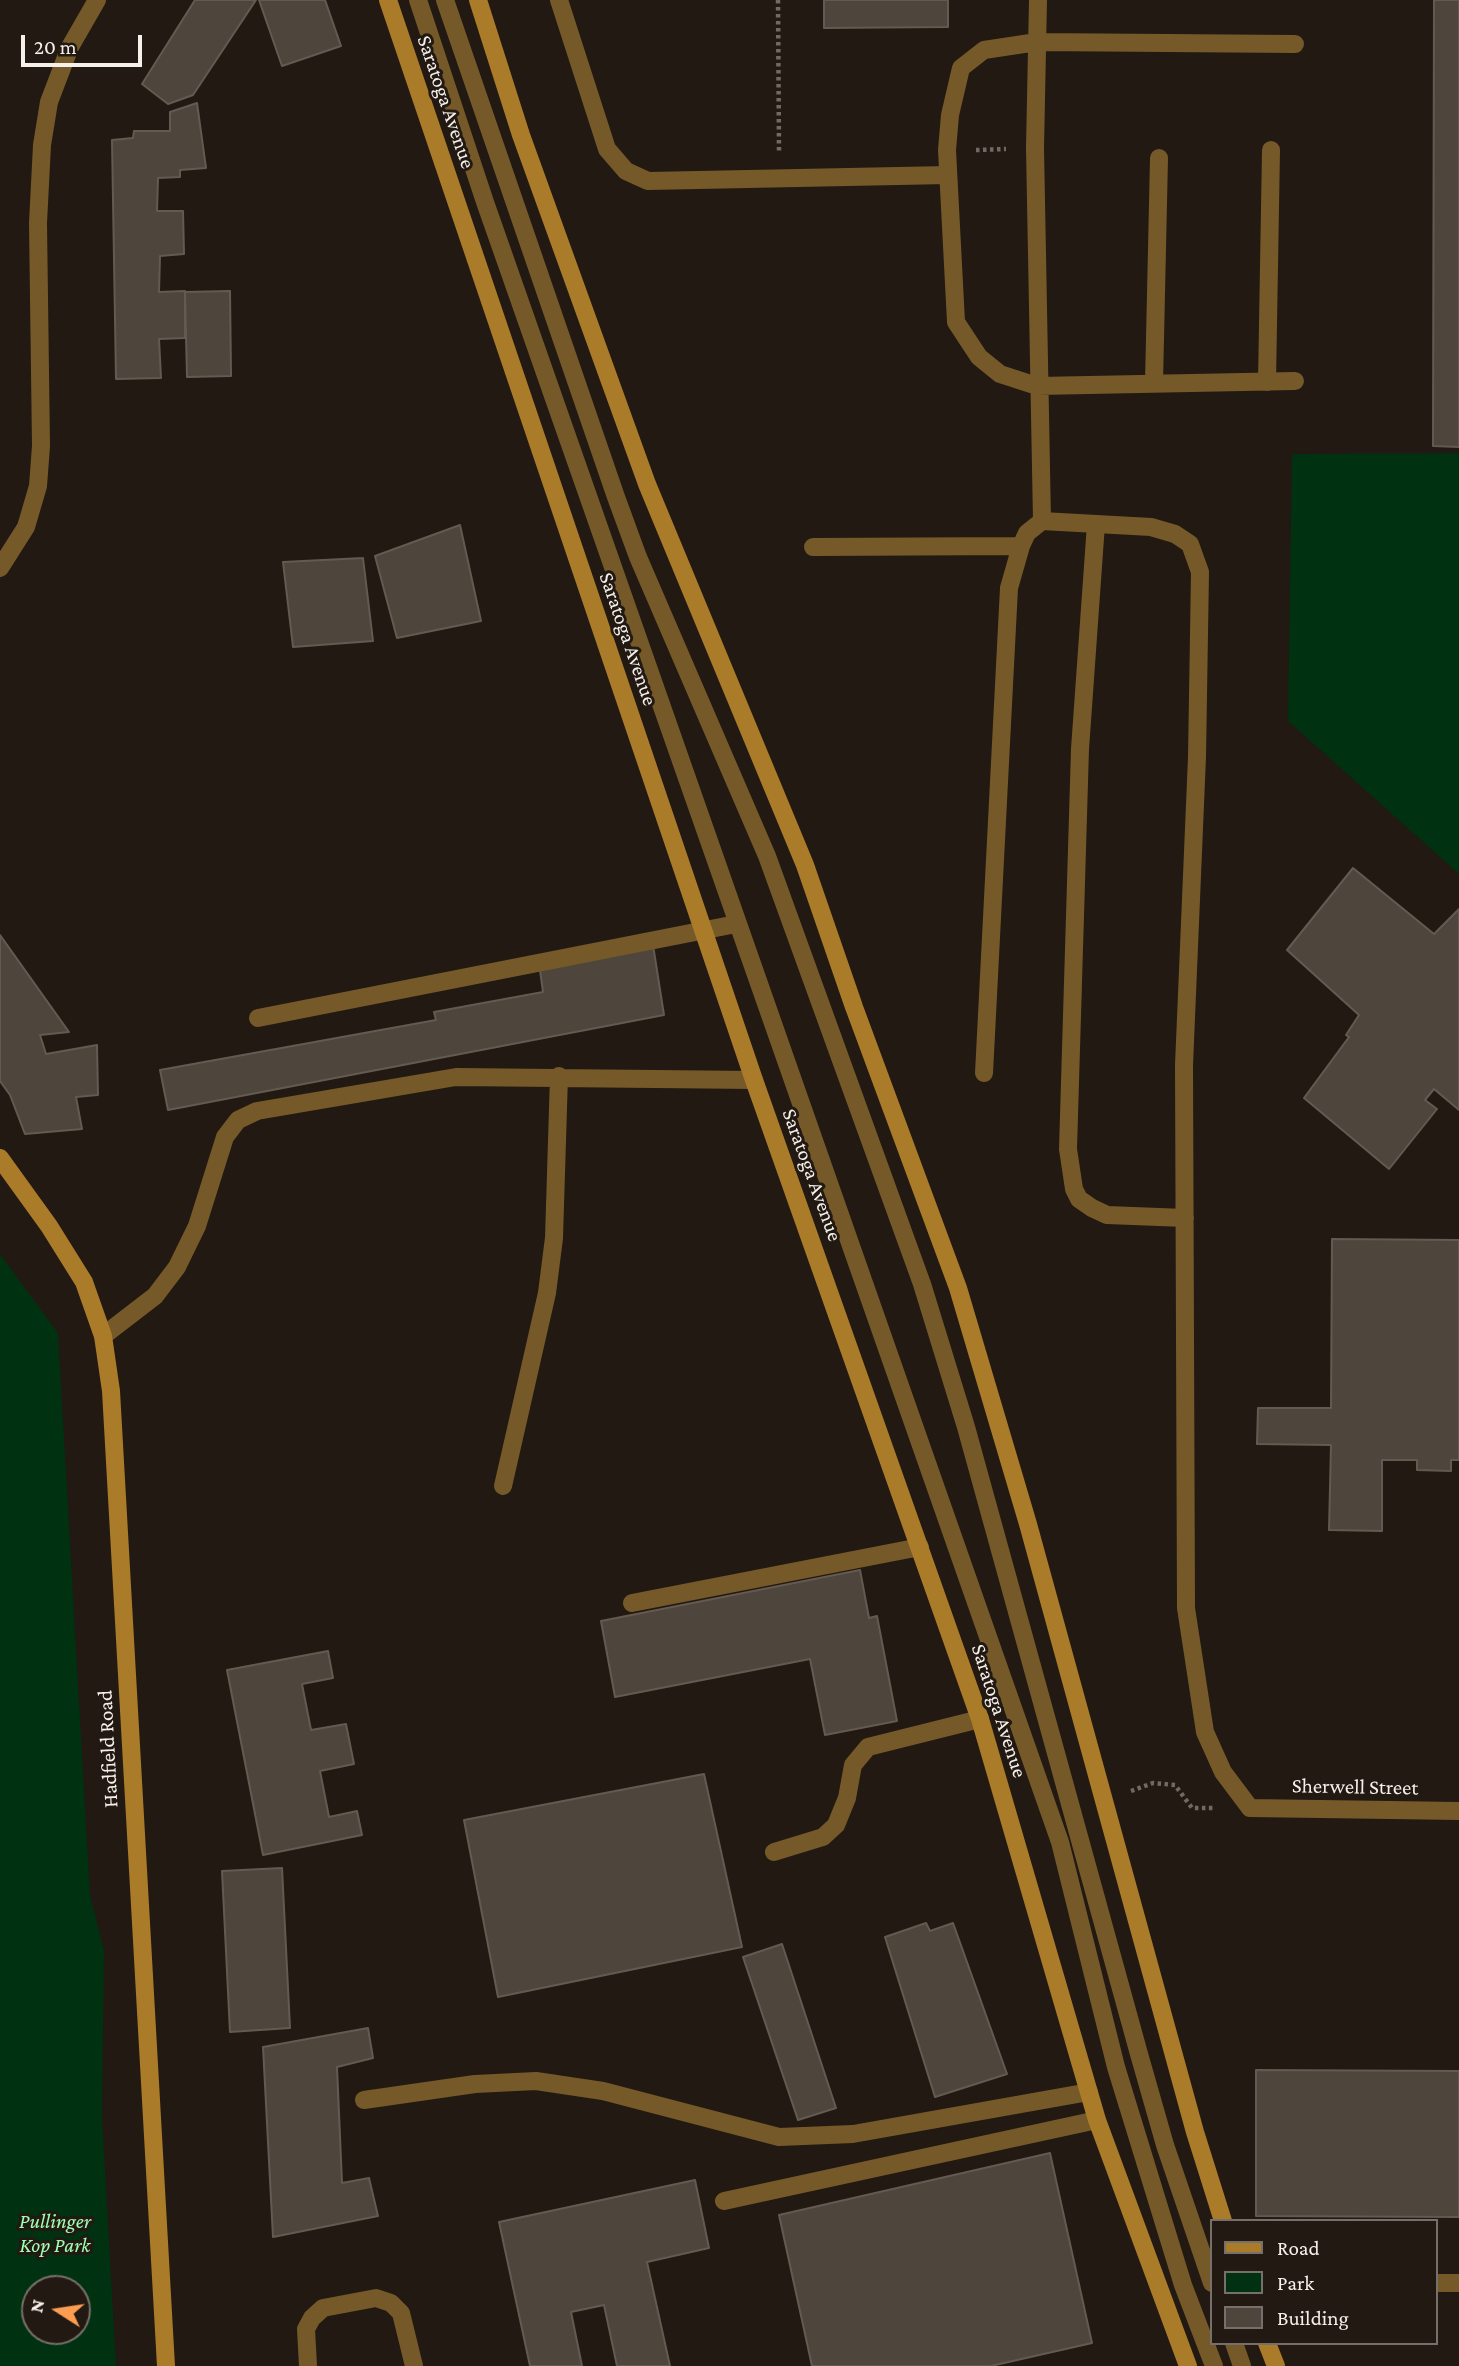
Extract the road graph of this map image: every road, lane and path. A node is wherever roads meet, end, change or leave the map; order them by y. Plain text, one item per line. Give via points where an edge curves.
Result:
1 (97, 0) edge
2 (388, 0) edge
3 (418, 0) edge
4 (445, 0) edge
5 (478, 0) edge
6 (559, 0) edge
7 (778, 0) edge
8 (1038, 0) edge
9 (1037, 42) junction
10 (1295, 44) dead end
11 (1035, 148) junction
12 (947, 150) junction
13 (1271, 150) dead end
14 (792, 155) dead end
15 (1159, 158) dead end
16 (948, 174) junction
17 (1295, 381) dead end
18 (1267, 382) junction
19 (1154, 383) junction
20 (1037, 386) junction
21 (1042, 522) junction
22 (1096, 524) junction
23 (1021, 546) junction
24 (813, 547) dead end
25 (0, 568) edge
26 (736, 923) junction
27 (703, 930) junction
28 (258, 1018) dead end
29 (984, 1073) dead end
30 (559, 1076) junction
31 (754, 1080) junction
32 (0, 1158) edge
33 (1185, 1218) junction
34 (103, 1336) junction
35 (503, 1486) dead end
36 (920, 1547) junction
37 (632, 1603) dead end
38 (980, 1719) junction
39 (1103, 1800) junction
40 (1250, 1808) junction
41 (1459, 1811) edge
42 (774, 1852) dead end
43 (1089, 2092) junction
44 (364, 2100) dead end
45 (1097, 2120) junction
46 (724, 2201) dead end
47 (1222, 2219) edge
48 (1210, 2277) edge
49 (1438, 2283) edge
50 (1459, 2283) edge
51 (1235, 2345) edge
52 (1268, 2345) edge
53 (166, 2366) edge
54 (308, 2366) edge
55 (414, 2366) edge
56 (1188, 2366) edge
57 (1214, 2366) edge
58 (1242, 2366) edge
59 (1276, 2366) edge

1 - 25 street via 70,47 49,103 38,223 38,486 26,527
2 - 27 main road, Saratoga Avenue
3 - 26 street
4 - 48 street via 616,497 767,856 922,1284 966,1427 1165,2145
5 - 39 main road via 624,423 806,865 853,1007 958,1288
6 - 16 street via 607,149 626,171 648,181
7 - 14 path via 779,155
8 - 9 street
9 - 10 street
9 - 11 street
9 - 12 street via 984,50 961,68
11 - 12 path
11 - 20 street
12 - 16 street
13 - 18 street
15 - 19 street
16 - 20 street via 956,321 979,357 1000,374
17 - 18 street
18 - 19 street
19 - 20 street
20 - 21 street
21 - 22 street
21 - 23 street via 1027,533
22 - 33 street via 1151,527 1175,534 1190,544 1200,572 1184,1065
22 - 33 street via 1080,749 1068,1149 1074,1189 1092,1208 1107,1215
23 - 24 street
23 - 29 street via 1009,588
26 - 27 street
26 - 57 street via 1060,1842 1116,2067 1183,2285
27 - 28 street
27 - 31 main road, Saratoga Avenue
30 - 31 street
30 - 34 street via 456,1077 257,1111 238,1120 225,1137 197,1226 177,1267 155,1296
30 - 35 street via 547,1293
31 - 36 main road, Saratoga Avenue
32 - 34 main road, Hadfield Road via 84,1282
33 - 40 street via 1186,1608 1205,1732 1223,1772
34 - 53 main road, Hadfield Road via 111,1391
36 - 37 street
36 - 38 main road, Saratoga Avenue
38 - 42 street via 868,1747 853,1765 836,1825 823,1837
38 - 43 main road, Saratoga Avenue
39 - 40 path via 1153,1783 1175,1785 1192,1808
39 - 47 main road
40 - 41 street, Sherwell Street
43 - 44 street via 853,2134 779,2137 604,2091 536,2081 475,2084
43 - 45 main road, Saratoga Avenue
45 - 46 street
45 - 56 main road, Saratoga Avenue
49 - 50 street
51 - 58 street
52 - 59 main road
54 - 55 street via 306,2329 312,2318 323,2308 376,2298 401,2313

